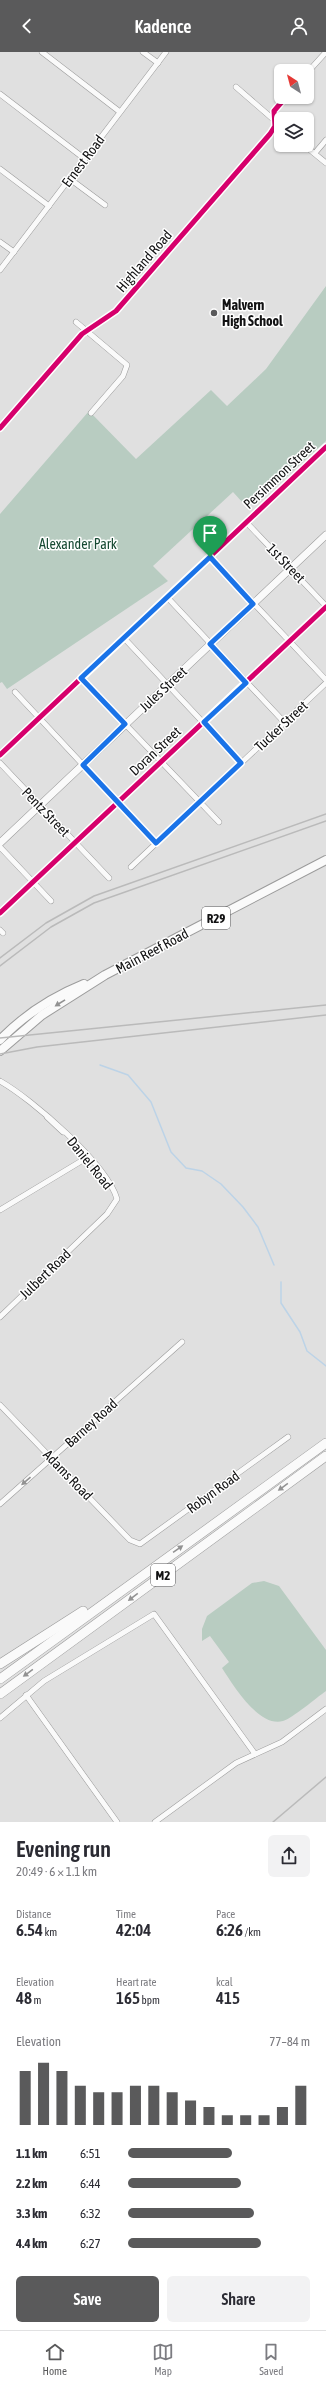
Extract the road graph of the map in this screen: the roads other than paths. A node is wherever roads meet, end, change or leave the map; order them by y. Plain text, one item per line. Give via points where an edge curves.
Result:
1 (42, 52) edge
2 (143, 52) edge
3 (166, 52) edge
4 (326, 52) edge
5 (158, 63) junction
6 (314, 65) edge
7 (236, 87) dead end
8 (0, 94) edge
9 (280, 104) edge
10 (120, 112) junction
11 (274, 112) edge
12 (274, 119) edge
13 (274, 128) edge
14 (326, 140) edge
15 (315, 153) joint
16 (85, 159) junction
17 (326, 163) edge
18 (0, 169) edge
19 (70, 179) junction
20 (105, 204) dead end
21 (49, 206) junction
22 (0, 242) edge
23 (14, 252) junction
24 (0, 270) edge
25 (76, 322) dead end
26 (86, 331) junction
27 (91, 413) dead end
28 (0, 428) edge
29 (326, 447) edge
30 (246, 522) junction
31 (326, 535) edge
32 (210, 557) junction
33 (291, 568) junction
34 (167, 597) junction
35 (253, 604) junction
36 (326, 606) edge
37 (124, 638) junction
38 (289, 642) junction
39 (210, 644) junction
40 (81, 678) junction
41 (326, 682) edge
42 (246, 683) junction
43 (168, 685) junction
44 (15, 692) dead end
45 (39, 717) junction
46 (204, 722) junction
47 (285, 723) junction
48 (125, 724) junction
49 (0, 755) edge
50 (0, 763) edge
51 (160, 763) junction
52 (241, 763) junction
53 (83, 765) junction
54 (118, 802) junction
55 (200, 802) junction
56 (40, 806) junction
57 (219, 822) dead end
58 (76, 842) junction
59 (0, 843) edge
60 (156, 843) junction
61 (0, 847) edge
62 (326, 860) edge
63 (131, 867) dead end
64 (109, 878) dead end
65 (32, 881) junction
66 (51, 901) dead end
67 (0, 913) edge
68 (105, 975) junction
69 (0, 1040) edge
70 (1, 1050) edge
71 (0, 1082) edge
72 (88, 1157) junction
73 (0, 1210) edge
74 (90, 1230) joint
75 (0, 1317) edge
76 (182, 1342) dead end
77 (0, 1406) edge
78 (288, 1437) dead end
79 (326, 1442) edge
80 (52, 1458) junction
81 (326, 1458) edge
82 (0, 1504) edge
83 (136, 1544) joint
84 (150, 1569) junction
85 (0, 1664) edge
86 (0, 1679) edge
87 (0, 1694) edge
88 (26, 1695) junction
89 (326, 1709) edge
90 (0, 1718) edge
91 (255, 1754) junction
92 (118, 1822) edge
93 (155, 1822) edge

1 - 10 street
2 - 5 street
3 - 5 street, Ernest Road
4 - 6 street
5 - 10 street, Ernest Road
7 - 12 street
8 - 16 street
9 - 11 street, Highland Road
10 - 16 street, Ernest Road
13 - 26 street, Highland Road via 116,311
14 - 15 street
15 - 17 street
16 - 19 street, Ernest Road
18 - 21 street
19 - 20 street
19 - 21 street, Ernest Road
21 - 23 street, Ernest Road
22 - 23 street
23 - 24 street, Ernest Road
25 - 26 street
26 - 27 street via 127,365 123,376
26 - 28 street, Highland Road
29 - 30 street, Persimmon Street
30 - 32 street, Persimmon Street
30 - 33 street, 1st Street
31 - 33 main road, Jules Street
32 - 34 street, Persimmon Street
32 - 35 street
33 - 35 main road, Jules Street
33 - 36 street, 1st Street
34 - 37 street, Persimmon Street
34 - 39 street
35 - 38 street
35 - 39 main road, Jules Street
36 - 38 street, Doran Street
37 - 40 street, Persimmon Street
37 - 43 street
38 - 41 street
38 - 42 street, Doran Street
39 - 42 street
39 - 43 main road, Jules Street
40 - 45 street, Persimmon Street
40 - 48 street
41 - 47 street, Tucker Street
42 - 46 street, Doran Street
42 - 47 street
43 - 46 street
43 - 48 main road, Jules Street
44 - 45 street
45 - 49 street, Persimmon Street
45 - 53 street
46 - 51 street, Doran Street
46 - 52 street
47 - 52 street, Tucker Street
48 - 51 street
48 - 53 main road, Jules Street
50 - 56 street, Pentz Street
51 - 54 street, Doran Street
51 - 55 street
52 - 55 street, Tucker Street
53 - 54 street
53 - 56 main road, Jules Street
54 - 58 street, Doran Street
54 - 60 street
55 - 57 street
55 - 60 street, Tucker Street
56 - 58 street, Pentz Street
56 - 59 main road, Jules Street
58 - 64 street, Pentz Street
58 - 65 street, Doran Street
60 - 63 street, Tucker Street
61 - 65 street
62 - 68 main road, Main Reef Road / R29
65 - 66 street
65 - 67 street, Doran Street
68 - 69 main road, Main Reef Road / R29 via 50,1000 24,1018
68 -> 70 main road, Main Reef Road / R29 via 42,1015
71 - 72 street, Daniel Road via 20,1094 58,1124
72 - 73 street
72 - 74 street, Daniel Road via 117,1199 115,1205
74 - 75 street, Julbert Road
76 - 80 street, Barney Road
77 - 80 street, Adams Road
78 - 83 street, Robyn Road via 146,1541
84 -> 79 highway, M2 via 295,1467
80 -> 82 street, Barney Road
80 - 83 street, Adams Road
81 -> 87 highway, M2
84 - 85 highway
84 - 86 highway, M2
88 - 90 street
88 - 91 street via 113,1637 154,1614
88 - 92 street
89 - 91 street via 282,1742
91 - 93 street via 236,1764

